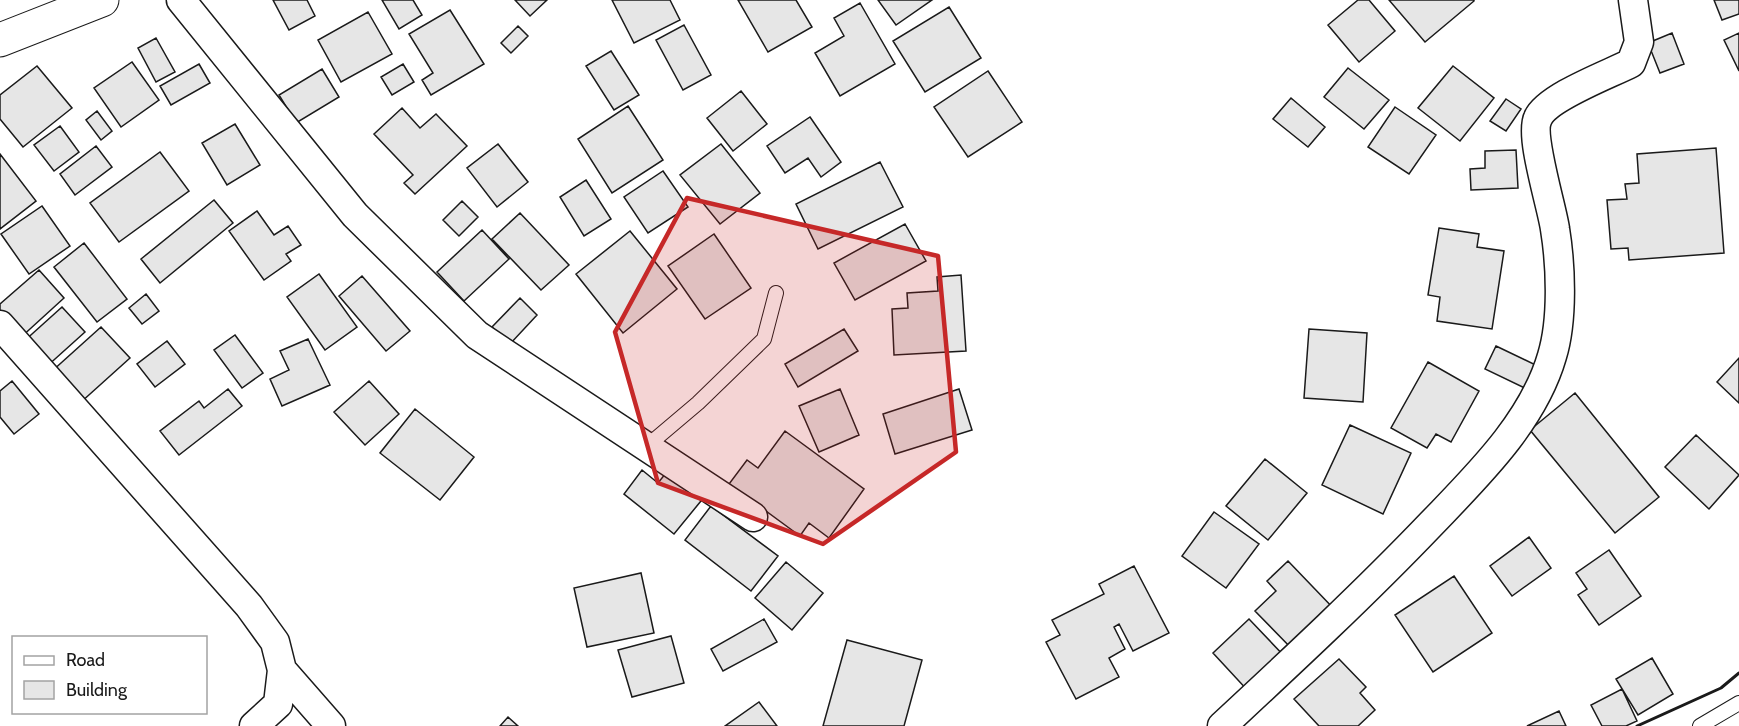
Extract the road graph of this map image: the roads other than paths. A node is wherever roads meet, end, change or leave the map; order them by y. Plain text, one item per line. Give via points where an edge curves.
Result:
1 (102, 0) edge
2 (181, 0) edge
3 (1633, 0) edge
4 (0, 40) edge
5 (776, 293) dead end
6 (0, 325) edge
7 (646, 447) junction
8 (753, 517) dead end
9 (282, 670) junction
10 (1739, 703) edge
11 (254, 726) edge
12 (331, 726) edge
13 (1222, 726) edge
14 (1700, 726) edge

1 - 4 main road
2 - 7 street via 355,215 477,335
3 - 13 street via 1639,42 1631,63 1551,104 1537,118 1536,137 1556,231 1560,307 1553,355 1539,389 1496,456 1310,646
5 - 7 lane via 764,339
6 - 9 street via 249,606 275,642
7 - 8 street
9 - 11 street via 278,704
9 - 12 street
10 - 14 lane

